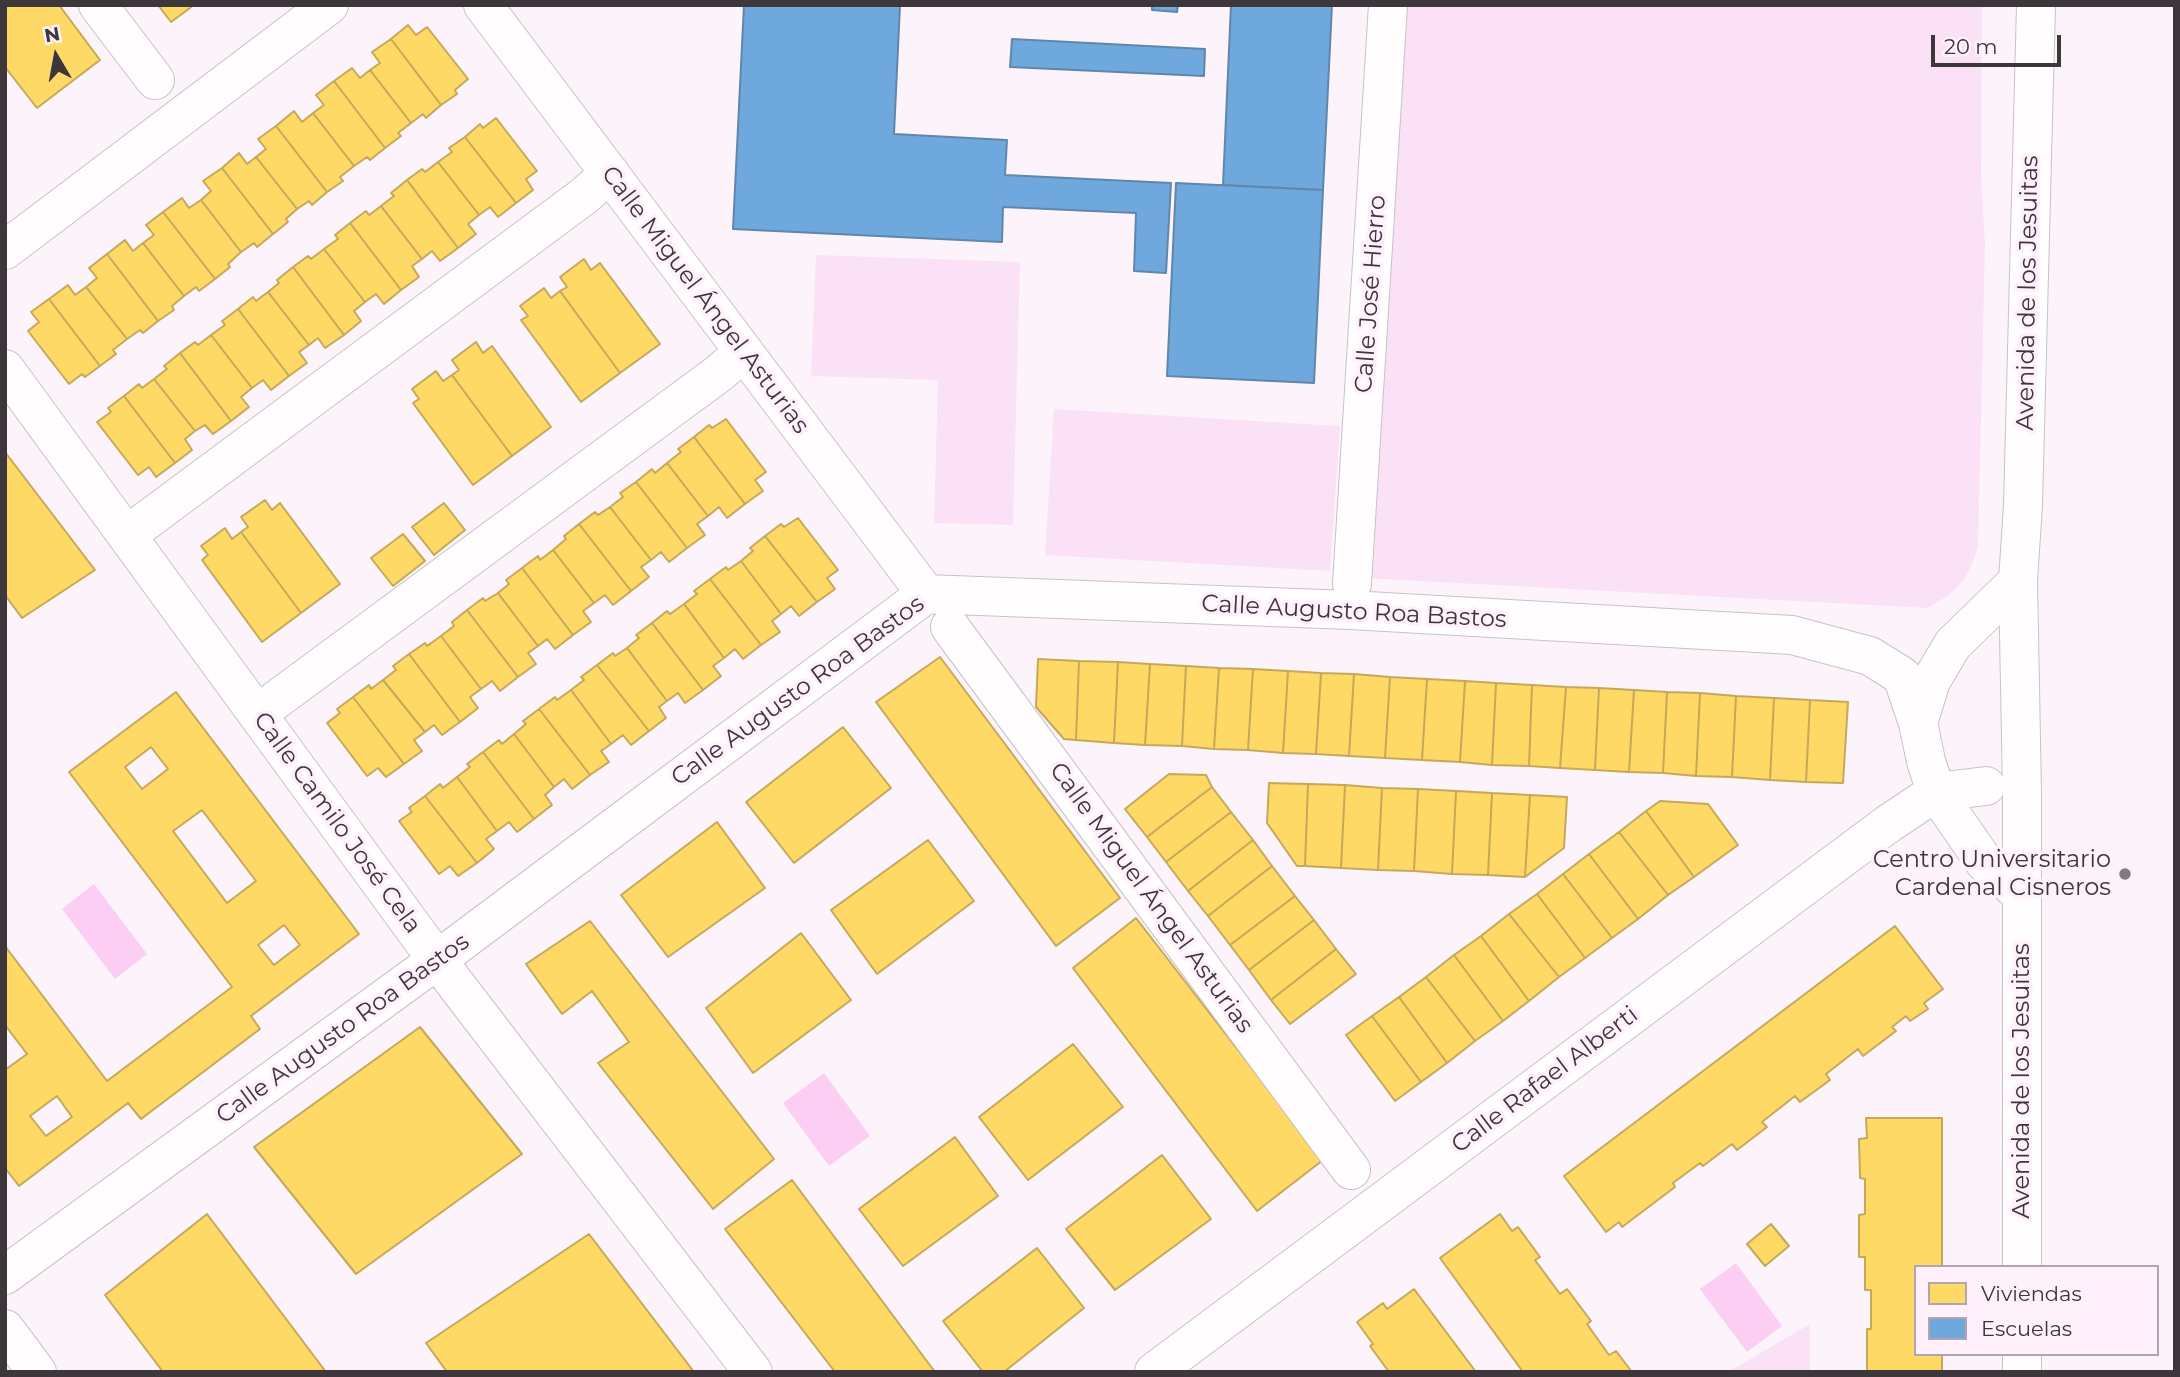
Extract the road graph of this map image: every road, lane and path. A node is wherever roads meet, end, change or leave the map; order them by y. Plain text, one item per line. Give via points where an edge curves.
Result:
1 (99, 5) edge
2 (329, 5) edge
3 (483, 5) edge
4 (1388, 5) edge
5 (2036, 5) edge
6 (155, 80) dead end
7 (610, 173) junction
8 (5, 250) edge
9 (744, 352) junction
10 (5, 369) edge
11 (127, 535) junction
12 (2018, 581) junction
13 (1352, 584) dead end
14 (926, 594) junction
15 (950, 626) dead end
16 (257, 713) junction
17 (1918, 723) junction
18 (1931, 776) junction
19 (2022, 792) junction
20 (2022, 895) junction
21 (437, 960) junction
22 (1351, 1170) dead end
23 (2022, 1265) edge
24 (5, 1275) edge
25 (5, 1329) edge
26 (37, 1372) edge
27 (753, 1372) edge
28 (1155, 1372) edge

1 - 6 street
2 - 8 street
3 - 7 street, Calle Miguel Ángel Asturias
4 - 13 street, Calle José Hierro
5 - 12 street, Avenida de los Jesuitas
7 - 9 street, Calle Miguel Ángel Asturias
7 - 11 street
9 - 14 street, Calle Miguel Ángel Asturias
9 - 16 street
10 - 11 street, Calle Camilo José Cela
11 - 16 street, Calle Camilo José Cela
12 - 17 street via 1953,644 1931,681
12 - 19 street, Avenida de los Jesuitas
14 - 17 street, Calle Augusto Roa Bastos via 1350,610 1792,635 1870,656 1902,676
14 - 21 street, Calle Augusto Roa Bastos
15 - 22 street, Calle Miguel Ángel Asturias
16 - 21 street, Calle Camilo José Cela
17 - 18 street
18 - 19 street
18 - 20 street via 1984,863
18 - 28 street, Calle Rafael Alberti via 1866,840
19 - 20 street, Avenida de los Jesuitas
20 - 23 street, Avenida de los Jesuitas
21 - 24 street, Calle Augusto Roa Bastos
21 - 27 street, Calle Camilo José Cela
25 - 26 street

